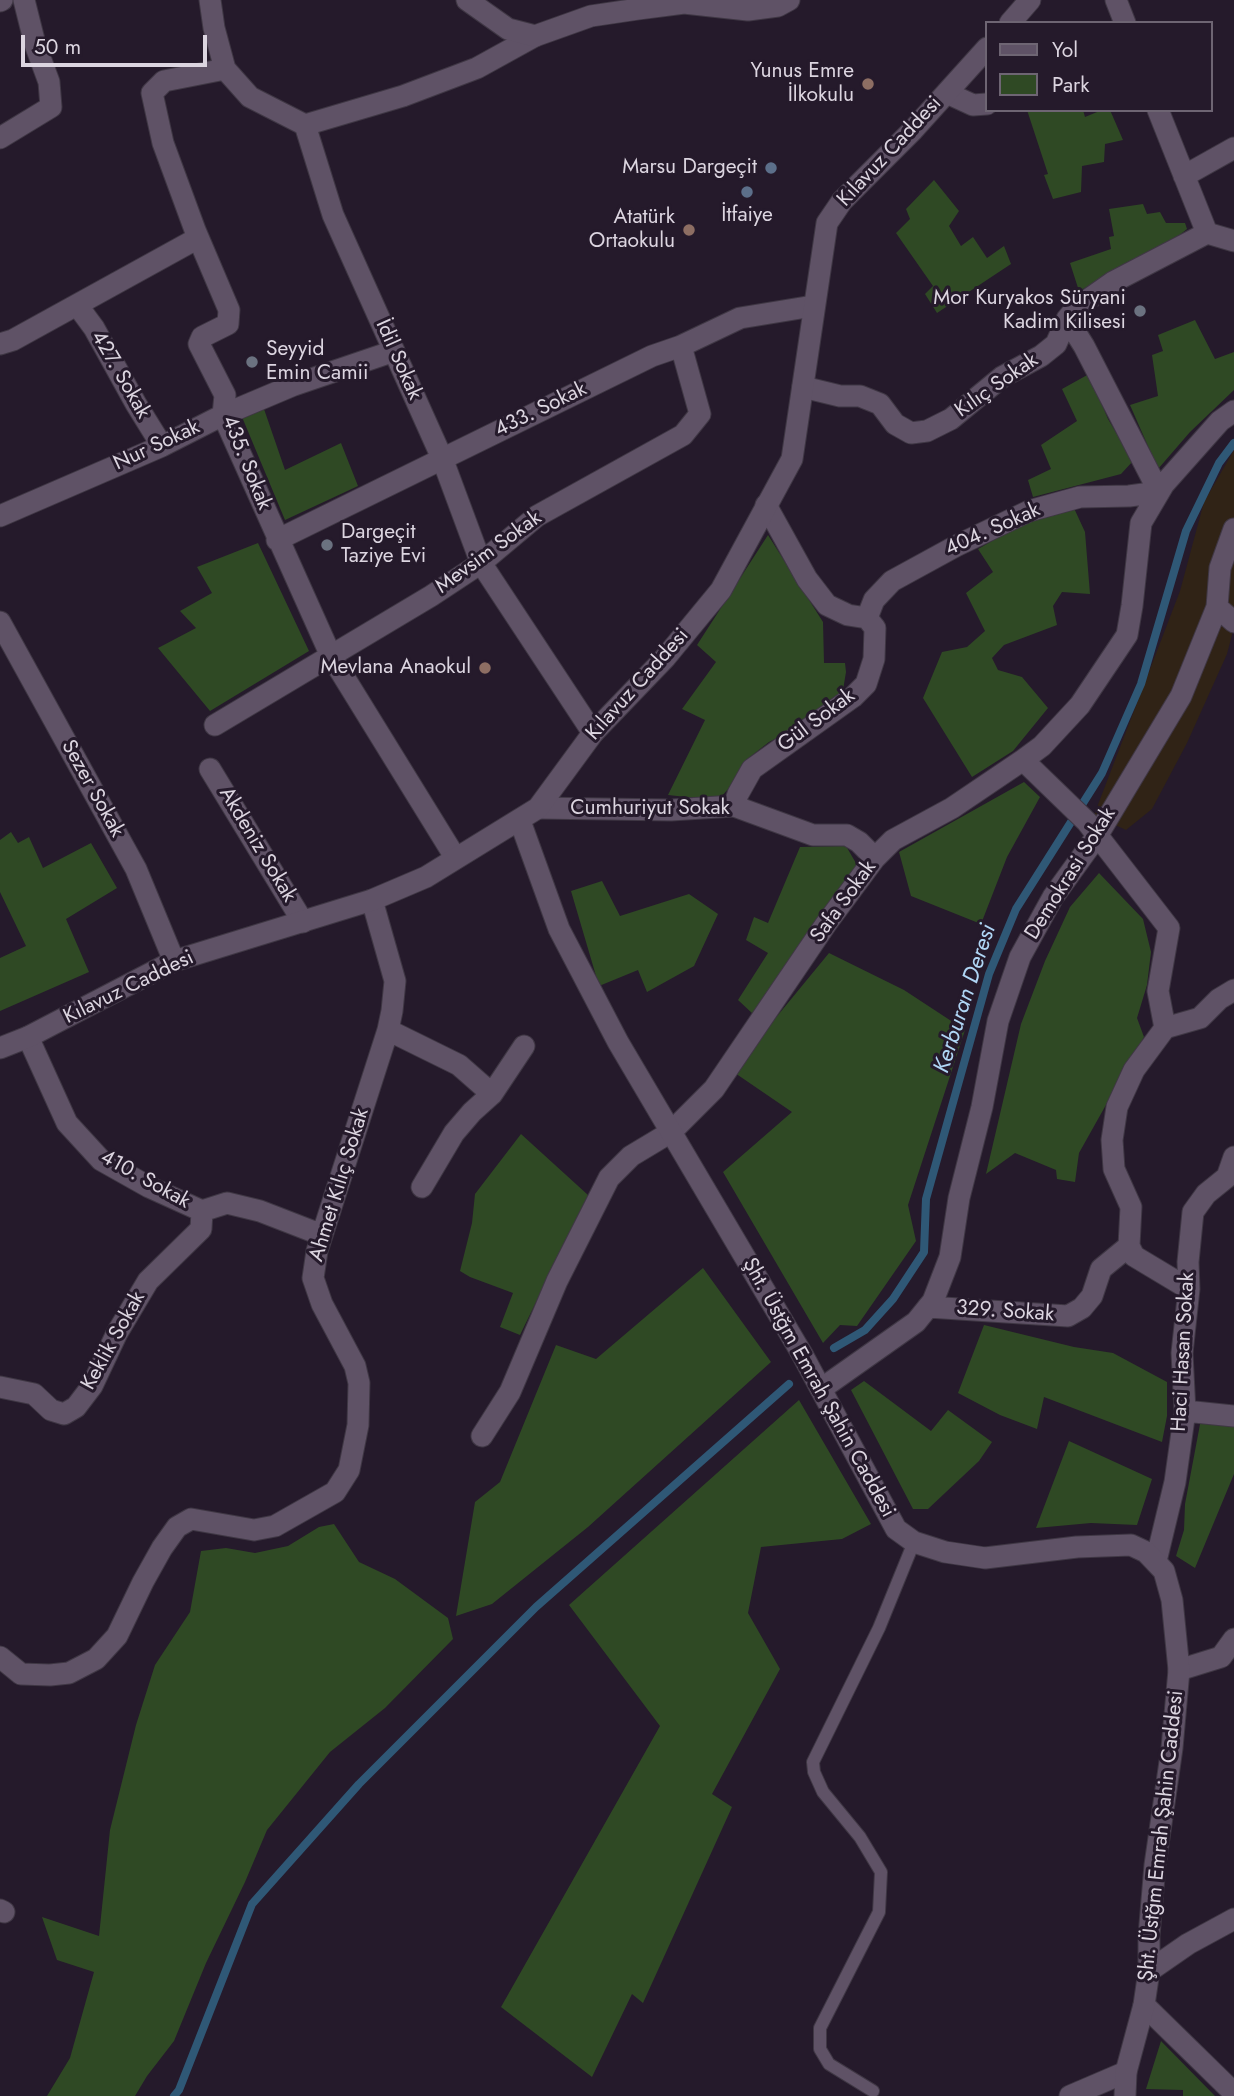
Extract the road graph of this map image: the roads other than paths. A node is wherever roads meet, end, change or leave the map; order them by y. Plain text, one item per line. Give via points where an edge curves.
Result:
1 (24, 0) edge
2 (210, 0) edge
3 (467, 0) edge
4 (789, 0) edge
5 (1030, 0) edge
6 (1116, 0) edge
7 (1012, 21) edge
8 (1124, 21) edge
9 (535, 36) junction
10 (986, 49) edge
11 (225, 69) junction
12 (947, 93) junction
13 (986, 104) edge
14 (1159, 112) edge
15 (305, 125) junction
16 (0, 138) edge
17 (1234, 148) edge
18 (1184, 176) junction
19 (1207, 233) junction
20 (198, 238) junction
21 (1234, 241) edge
22 (77, 305) junction
23 (813, 306) junction
24 (1066, 319) junction
25 (0, 344) edge
26 (681, 346) junction
27 (394, 351) junction
28 (803, 387) junction
29 (1234, 411) edge
30 (223, 415) junction
31 (162, 446) junction
32 (442, 458) junction
33 (1159, 492) junction
34 (766, 505) junction
35 (0, 516) edge
36 (1234, 528) edge
37 (277, 540) junction
38 (481, 563) junction
39 (1217, 607) junction
40 (867, 618) junction
41 (0, 622) edge
42 (1234, 622) edge
43 (331, 656) junction
44 (215, 725) dead end
45 (593, 733) junction
46 (1023, 760) junction
47 (210, 769) dead end
48 (734, 806) junction
49 (538, 808) junction
50 (520, 821) junction
51 (1092, 829) junction
52 (455, 857) junction
53 (875, 858) junction
54 (372, 900) junction
55 (303, 922) junction
56 (174, 961) junction
57 (1234, 990) edge
58 (1165, 1028) junction
59 (388, 1030) junction
60 (28, 1037) junction
61 (524, 1046) dead end
62 (0, 1048) edge
63 (492, 1094) junction
64 (671, 1132) junction
65 (1234, 1157) edge
66 (422, 1187) dead end
67 (202, 1211) junction
68 (322, 1235) junction
69 (1129, 1246) junction
70 (1189, 1289) junction
71 (928, 1307) junction
72 (0, 1387) edge
73 (821, 1389) junction
74 (1185, 1411) junction
75 (1234, 1416) edge
76 (482, 1436) dead end
77 (914, 1542) junction
78 (1156, 1560) junction
79 (1234, 1639) edge
80 (0, 1657) edge
81 (1179, 1670) junction
82 (1234, 1919) edge
83 (1149, 1971) junction
84 (1144, 2005) junction
85 (1126, 2072) junction
86 (873, 2091) dead end
87 (1234, 2093) edge
88 (1070, 2096) edge
89 (1125, 2096) edge

1 - 16 street via 49,82 51,107
2 - 11 street
3 - 9 street via 508,29
4 - 9 street via 748,10 684,3 638,9 591,16
5 - 7 street
6 - 8 street
9 - 15 street via 477,68
10 - 12 street, Kılavuz Caddesi
11 - 15 street via 250,97
11 - 20 street, 435. Sokak via 164,81 152,93 163,143
12 - 13 street via 973,105
12 - 23 street, Kılavuz Caddesi via 842,201 827,223
14 - 18 street
15 - 27 street, İdil Sokak via 333,215
17 - 18 street
18 - 19 street
19 - 21 street
19 - 24 street, Kılıç Sokak via 1113,282
20 - 22 street
20 - 30 street, 435. Sokak via 229,310 228,324 200,340 225,395
22 - 25 street
22 - 31 street, 427. Sokak
23 - 26 street, 433. Sokak via 740,318
23 - 28 street, Kılavuz Caddesi
24 - 28 street, Kılıç Sokak via 1056,344 927,431 911,433 895,424 880,404 860,396
24 - 33 street
26 - 32 street, 433. Sokak
26 - 38 street, Mevsim Sokak via 700,414 683,435 537,516
27 - 30 street, Nur Sokak
27 - 32 street, İdil Sokak
28 - 34 street, Kılavuz Caddesi via 792,459
29 - 33 street, Safa Sokak
30 - 31 street, Nur Sokak
30 - 37 street, 435. Sokak
31 - 35 street, Nur Sokak
32 - 37 street, 433. Sokak
32 - 38 street, İdil Sokak
33 - 40 street, 404. Sokak via 1080,497 1029,510 892,581 874,600
33 - 46 street, Safa Sokak via 1141,523 1127,635 1080,705
34 - 40 street via 807,579 827,605
34 - 45 street, Kılavuz Caddesi via 721,590 665,659
36 - 39 street, Demokrasi Sokak via 1220,568
37 - 43 street, 435. Sokak
38 - 43 street, Mevsim Sokak
38 - 45 street, İdil Sokak
39 - 42 street
39 - 51 street, Demokrasi Sokak via 1181,696
40 - 48 street, Gül Sokak via 874,628 874,659 866,684 752,769
41 - 56 street, Sezer Sokak via 136,869
43 - 44 street, Mevsim Sokak
43 - 52 street, 435. Sokak
45 - 49 street, Kılavuz Caddesi
46 - 51 street
46 - 53 street, Safa Sokak via 894,841
47 - 55 street, Akdeniz Sokak
48 - 49 street, Cumhuriyut Sokak
48 - 53 street, Cumhuriyut Sokak via 813,835 847,835
49 - 50 street, Kılavuz Caddesi
50 - 52 street, Kılavuz Caddesi
50 - 64 street, Şht. Üstğm Emrah Şahin Caddesi via 559,929
51 - 58 street via 1169,928 1158,991
51 - 71 street, Demokrasi Sokak via 1020,957 998,1021 950,1257
52 - 54 street, Kılavuz Caddesi via 426,877
53 - 64 street, Safa Sokak via 714,1089
54 - 55 street, Kılavuz Caddesi
54 - 59 street, Ahmet Kılıç Sokak via 395,981
55 - 56 street, Kılavuz Caddesi
56 - 60 street, Kılavuz Caddesi
57 - 58 street via 1200,1018
58 - 69 street via 1134,1070 1117,1107 1114,1169 1131,1207
59 - 63 street via 459,1065
59 - 68 street, Ahmet Kılıç Sokak
60 - 62 street, Kılavuz Caddesi
60 - 67 street, 410. Sokak via 67,1123 101,1160
61 - 63 street
63 - 66 street via 454,1133
64 - 73 street, Şht. Üstğm Emrah Şahin Caddesi
64 - 76 street, Safa Sokak via 631,1156 609,1178 557,1281 510,1392
65 - 70 street, Haci Hasan Sokak via 1227,1177 1193,1212
67 - 68 street, 410. Sokak via 227,1203
67 - 72 street, Keklik Sokak via 201,1229 148,1281 76,1407 64,1413 51,1410 34,1394
68 - 80 street, Ahmet Kılıç Sokak via 313,1278 359,1383 358,1425 349,1470 335,1492 275,1526 254,1530 191,1519 177,1527 117,1636 96,1659 69,1673 21,1674
69 - 70 street via 1134,1256
69 - 71 street, 329. Sokak via 1101,1269 1092,1296 1068,1316
70 - 74 street, Haci Hasan Sokak via 1182,1353
71 - 73 street, Demokrasi Sokak via 916,1322
73 - 77 street, Şht. Üstğm Emrah Şahin Caddesi via 896,1529
74 - 75 street
74 - 78 street, Haci Hasan Sokak via 1175,1482
77 - 78 street, Şht. Üstğm Emrah Şahin Caddesi via 985,1559 1131,1545
77 - 86 lane via 879,1628 813,1762 823,1792 860,1836 881,1872 879,1912 820,2028 820,2049 829,2064
78 - 81 street, Şht. Üstğm Emrah Şahin Caddesi via 1164,1570 1172,1600
79 - 81 street via 1221,1657
81 - 83 street, Şht. Üstğm Emrah Şahin Caddesi via 1155,1866
82 - 83 street
83 - 84 street, Şht. Üstğm Emrah Şahin Caddesi
84 - 85 street, Şht. Üstğm Emrah Şahin Caddesi
84 - 87 street
85 - 88 street
85 - 89 street, Şht. Üstğm Emrah Şahin Caddesi

